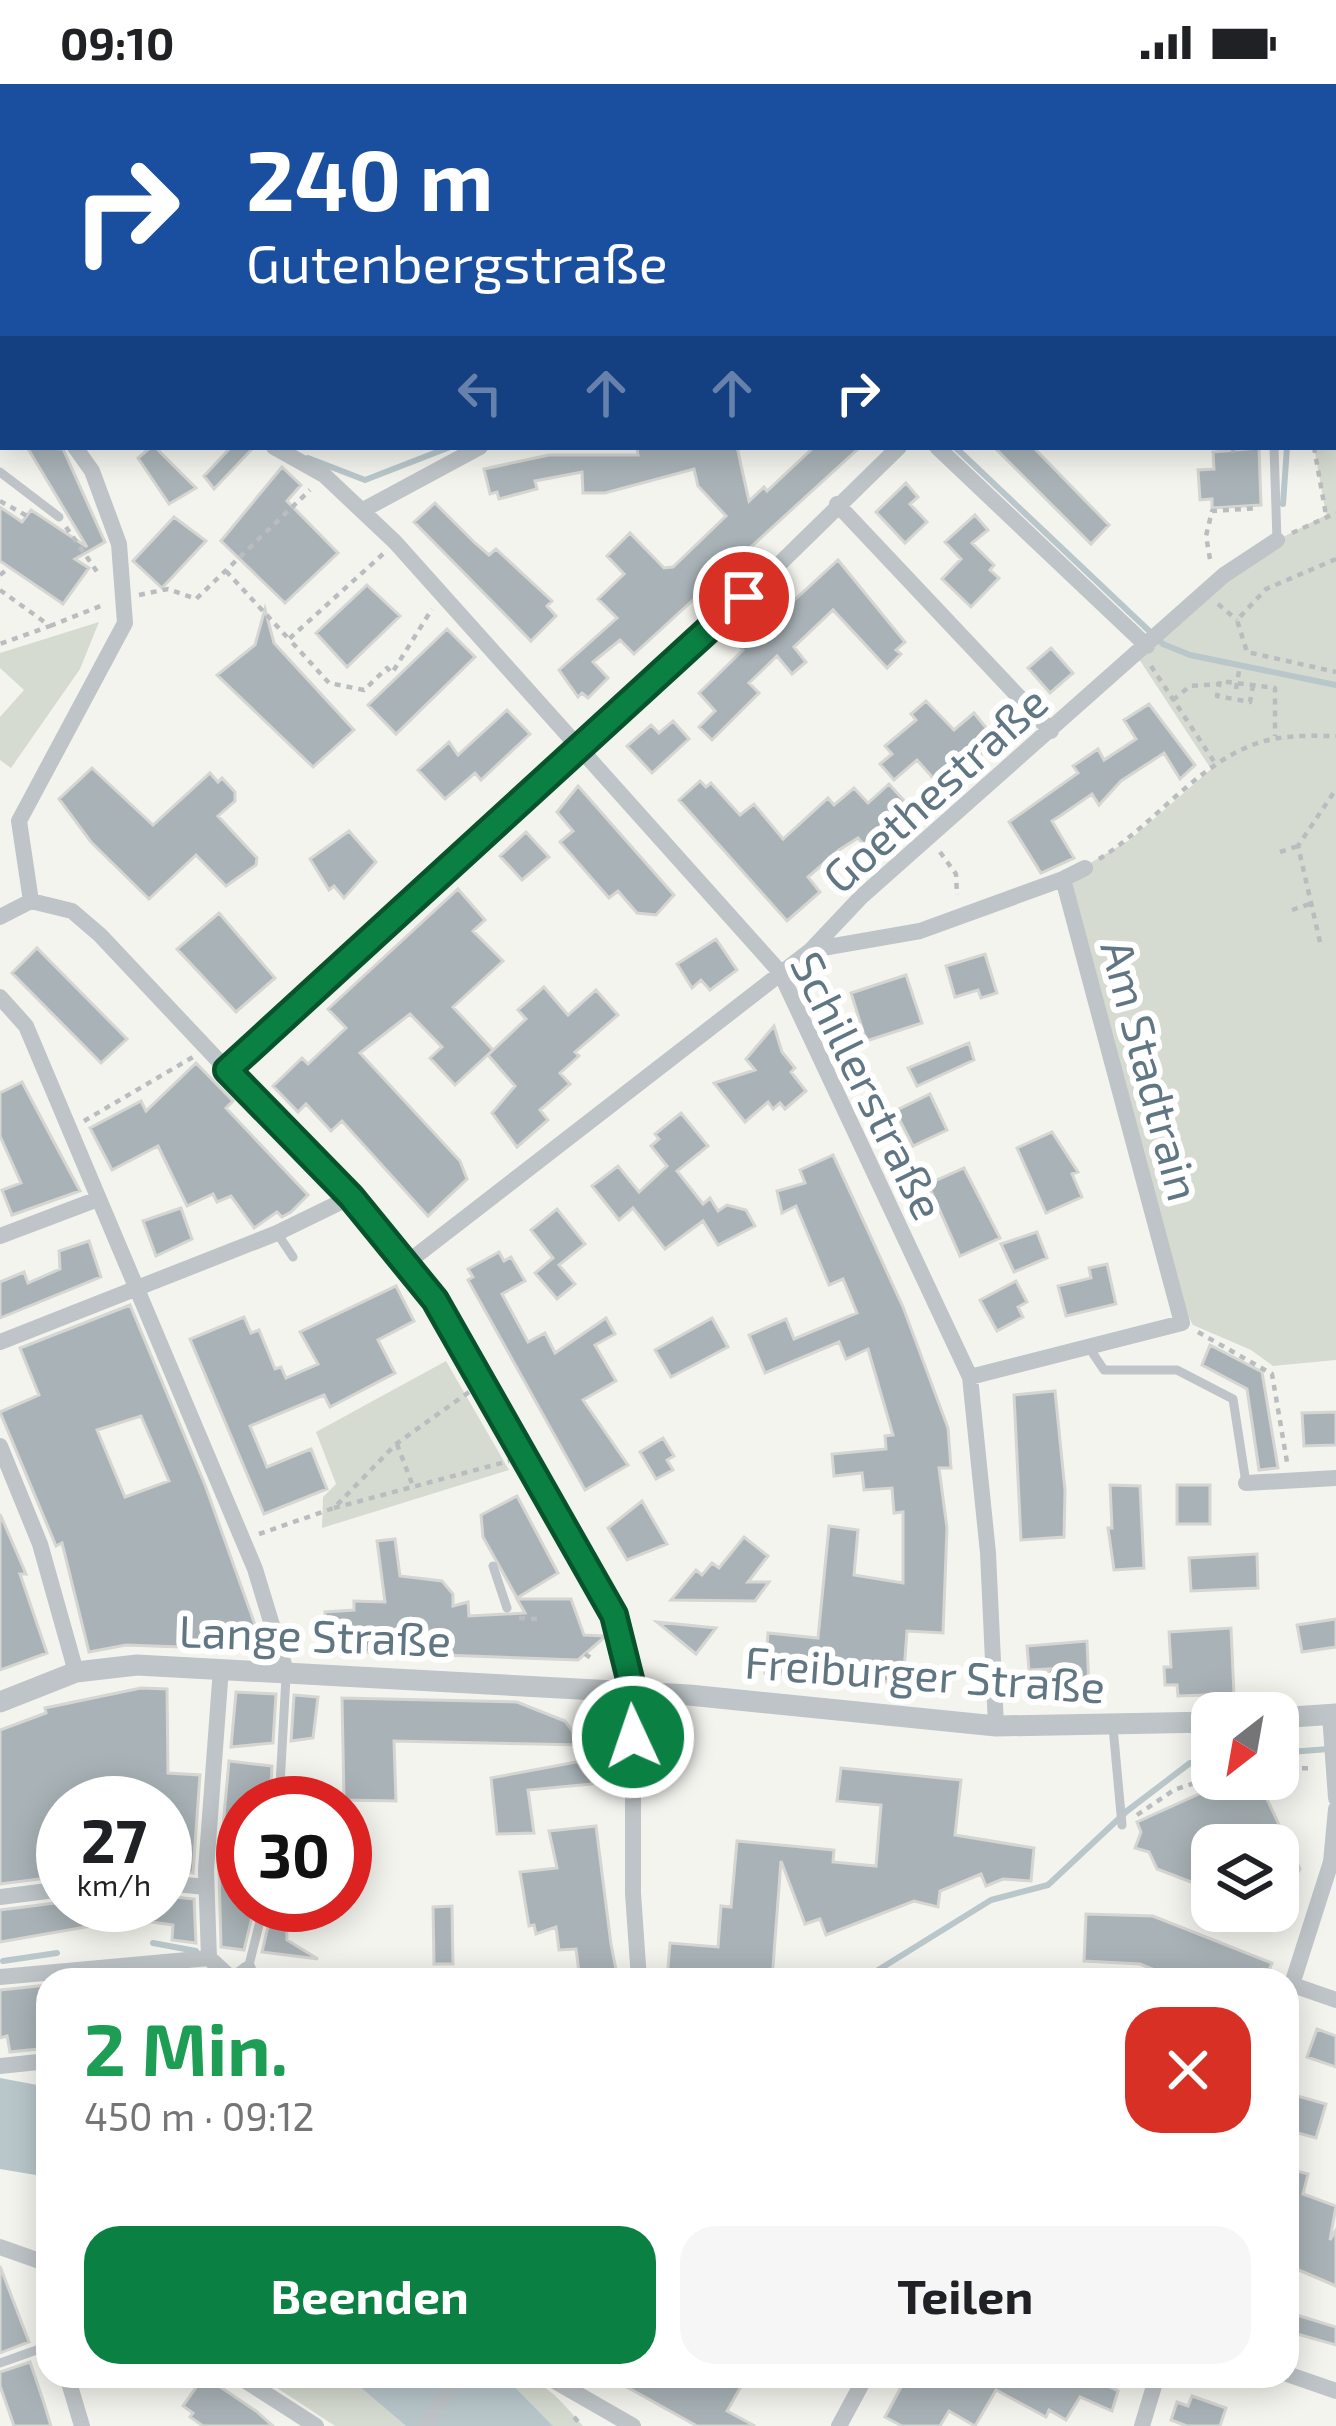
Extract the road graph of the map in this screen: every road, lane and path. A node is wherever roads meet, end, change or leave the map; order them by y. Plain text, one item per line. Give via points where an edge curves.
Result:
1 (77, 450) edge
2 (279, 450) edge
3 (474, 450) edge
4 (896, 450) edge
5 (940, 450) edge
6 (1233, 450) edge
7 (1274, 450) edge
8 (1315, 450) edge
9 (1233, 459) dead end
10 (0, 472) edge
11 (302, 499) dead end
12 (0, 502) edge
13 (837, 504) junction
14 (1260, 508) dead end
15 (363, 510) junction
16 (1336, 513) edge
17 (1326, 515) junction
18 (27, 516) dead end
19 (59, 517) joint
20 (1277, 540) junction
21 (395, 542) junction
22 (1336, 559) edge
23 (1211, 563) dead end
24 (9, 568) dead end
25 (226, 571) junction
26 (0, 575) edge
27 (0, 590) edge
28 (441, 591) junction
29 (1207, 594) junction
30 (125, 598) junction
31 (1237, 620) junction
32 (50, 626) junction
33 (289, 639) junction
34 (0, 644) edge
35 (1151, 644) junction
36 (1247, 652) junction
37 (1336, 672) edge
38 (1220, 684) junction
39 (1237, 685) junction
40 (1253, 686) junction
41 (1173, 700) junction
42 (1051, 731) junction
43 (1336, 736) edge
44 (1275, 738) junction
45 (582, 747) junction
46 (1217, 766) junction
47 (1336, 789) edge
48 (930, 838) junction
49 (1298, 846) junction
50 (1280, 852) dead end
51 (1085, 868) joint
52 (1063, 879) junction
53 (32, 901) junction
54 (1309, 904) junction
55 (1292, 910) dead end
56 (0, 917) edge
57 (958, 917) junction
58 (1319, 942) dead end
59 (812, 950) junction
60 (780, 972) junction
61 (0, 997) edge
62 (207, 1049) junction
63 (227, 1070) junction
64 (69, 1130) junction
65 (351, 1197) junction
66 (98, 1199) junction
67 (277, 1233) junction
68 (0, 1236) edge
69 (293, 1257) dead end
70 (408, 1262) junction
71 (133, 1285) junction
72 (1182, 1323) junction
73 (0, 1342) edge
74 (1090, 1349) junction
75 (970, 1377) junction
76 (484, 1382) junction
77 (396, 1444) junction
78 (0, 1446) edge
79 (526, 1456) junction
80 (1293, 1478) junction
81 (1336, 1478) edge
82 (1246, 1483) joint
83 (414, 1489) junction
84 (334, 1508) junction
85 (242, 1540) junction
86 (494, 1566) dead end
87 (507, 1608) dead end
88 (519, 1618) dead end
89 (537, 1619) dead end
90 (221, 1668) junction
91 (286, 1671) junction
92 (76, 1672) junction
93 (633, 1691) junction
94 (0, 1702) edge
95 (1299, 1719) edge
96 (1332, 1721) edge
97 (1191, 1722) edge
98 (996, 1726) junction
99 (1113, 1727) junction
100 (1331, 1768) junction
101 (1299, 1769) edge
102 (280, 1776) edge
103 (1191, 1784) edge
104 (1336, 1798) edge
105 (1336, 1809) edge
106 (1122, 1825) joint
107 (202, 1875) junction
108 (192, 1877) edge
109 (36, 1892) edge
110 (0, 1897) edge
111 (254, 1932) edge
112 (209, 1958) junction
113 (99, 1968) edge
114 (225, 1968) edge
115 (241, 1968) edge
116 (638, 1968) edge
117 (1298, 1968) edge
118 (36, 1974) edge
119 (0, 1977) edge
120 (1299, 1994) edge
121 (1336, 2000) edge
122 (36, 2062) edge
123 (0, 2066) edge
124 (0, 2247) edge
125 (36, 2260) edge
126 (36, 2350) edge
127 (0, 2363) edge
128 (1299, 2378) edge
129 (71, 2388) edge
130 (257, 2388) edge
131 (451, 2388) edge
132 (567, 2388) edge
133 (860, 2388) edge
134 (1153, 2388) edge
135 (1336, 2391) edge
136 (82, 2426) edge
137 (316, 2426) edge
138 (425, 2426) edge
139 (634, 2426) edge
140 (839, 2426) edge
141 (1142, 2426) edge

1 - 30 street via 119,544
2 - 15 street, Schillerstraße
3 - 15 street
4 - 13 street
5 - 35 street
6 - 9 path
7 - 20 lane
8 - 17 path
10 - 19 lane
11 - 25 path
12 - 18 path
13 - 42 street
13 - 45 street
14 - 23 path via 1212,511
15 - 21 street, Schillerstraße
16 - 17 path
17 - 20 path
19 - 32 path via 99,571 104,604
20 - 29 street, Goethestraße
21 - 28 street, Schillerstraße
21 - 33 path
22 - 31 path via 1267,589
24 - 26 path
25 - 30 path via 196,599 168,589
25 - 33 path
27 - 32 path
28 - 33 path via 404,661 360,689 329,683
28 - 45 street, Schillerstraße
29 - 31 path
29 - 35 street, Goethestraße
30 - 53 street via 125,623 96,685 19,821
31 - 36 path
32 - 34 path
35 - 41 path
35 - 42 street, Goethestraße
36 - 37 path
36 - 39 path
38 - 39 path
38 - 40 path via 1217,695 1250,703
38 - 41 path via 1190,686
39 - 40 path
40 - 44 path via 1275,688
41 - 46 path
42 - 48 street, Goethestraße
43 - 44 path
44 - 46 path
45 - 60 street, Schillerstraße
45 - 63 street
46 - 51 path
47 - 49 path
48 - 57 path via 956,874
48 - 59 street, Goethestraße
49 - 50 path
49 - 54 path
51 - 52 street
52 - 57 street
52 - 72 street, Am Stadtrain
53 - 56 street
53 - 62 street via 72,911
54 - 55 path
54 - 58 path
57 - 59 street
59 - 60 street, Goethestraße
60 - 70 street, Goethestraße
60 - 75 street, Schillerstraße
61 - 64 street via 26,1026
62 - 63 street
62 - 64 path
63 - 65 street
64 - 66 street
65 - 67 street
65 - 70 street
66 - 68 street
66 - 71 street
67 - 69 lane
67 - 71 street
70 - 76 street
71 - 73 street
71 - 85 street
72 - 74 street
72 - 80 path via 1272,1373
74 - 75 street
74 - 82 lane via 1104,1370 1177,1370 1234,1399
75 - 98 street, Schillerstraße
76 - 77 path
76 - 79 street
77 - 83 path
77 - 84 path
78 - 92 street via 40,1544
79 - 83 path
79 - 93 street via 614,1615
80 - 81 street
80 - 82 street
83 - 84 path
84 - 85 path
85 - 91 street
86 - 87 lane
88 - 89 path
90 - 91 street, Lange Straße
90 - 92 street, Lange Straße
90 - 107 street
91 - 93 street, Lange Straße
91 - 102 lane
92 - 94 street, Lange Straße
93 - 98 street, Freiburger Straße
93 - 116 street
95 - 96 street
96 - 100 street
97 - 99 street, Freiburger Straße
98 - 99 street, Freiburger Straße
99 - 106 lane
100 - 101 path
100 - 104 street
103 - 106 path
105 - 117 street via 1331,1862
107 - 108 street
107 - 112 street
109 - 110 street
111 - 115 lane
112 - 113 street
112 - 114 street
118 - 119 street
120 - 121 street
122 - 123 street
124 - 125 street
126 - 127 lane
128 - 135 street
129 - 136 street
130 - 137 street
131 - 138 street
132 - 139 street
133 - 140 street
134 - 141 street

